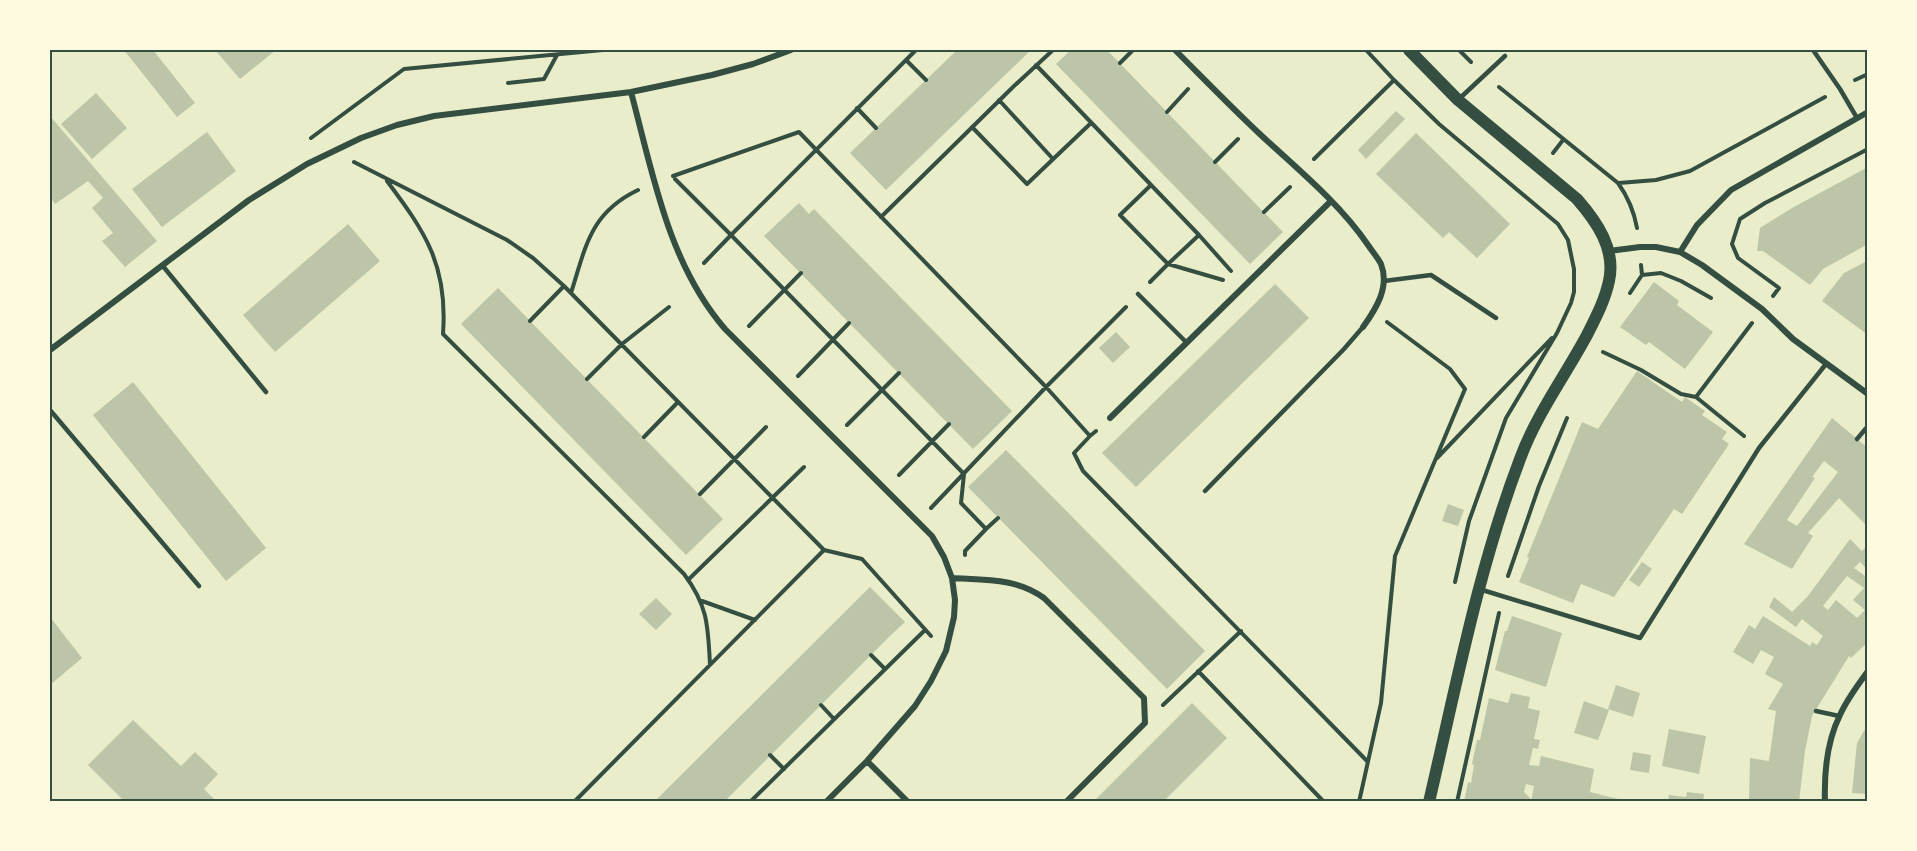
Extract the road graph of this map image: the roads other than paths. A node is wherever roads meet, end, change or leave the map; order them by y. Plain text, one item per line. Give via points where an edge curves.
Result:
1 (791, 50) edge
2 (1175, 50) edge
3 (1409, 50) edge
4 (1813, 50) edge
5 (1505, 56) dead end
6 (631, 92) junction
7 (1458, 100) junction
8 (1868, 112) edge
9 (1857, 118) junction
10 (1331, 201) junction
11 (1609, 251) junction
12 (1680, 252) junction
13 (162, 265) junction
14 (1384, 281) junction
15 (1138, 294) road end
16 (1496, 318) dead end
17 (1363, 327) joint
18 (1187, 343) junction
19 (50, 351) edge
20 (1826, 363) junction
21 (266, 393) dead end
22 (1868, 394) edge
23 (50, 410) edge
24 (1110, 418) road end
25 (1868, 426) edge
26 (1857, 439) dead end
27 (1205, 491) dead end
28 (952, 578) junction
29 (199, 586) dead end
30 (1479, 589) junction
31 (1868, 671) edge
32 (1816, 711) dead end
33 (1839, 716) junction
34 (867, 761) junction
35 (826, 801) edge
36 (908, 801) edge
37 (1066, 801) edge
38 (1429, 801) edge
39 (1825, 801) edge

1 - 6 street via 732,69
2 - 10 street
3 - 7 main road
4 - 9 lane
5 - 7 lane
6 - 13 street via 434,116 397,125 281,179
6 - 28 street via 671,237 716,318 918,522 936,543
7 - 11 main road via 1577,199 1596,224
8 - 9 street
9 - 12 street via 1731,190 1697,225
10 - 14 street via 1356,227 1381,264
10 - 18 street
11 - 12 street via 1656,247
11 - 30 main road via 1610,279 1601,309 1521,456
12 - 20 street via 1762,309
13 - 19 street
13 - 21 lane
14 - 16 lane via 1431,275
14 - 17 street via 1382,294
15 - 18 lane
17 - 27 lane
18 - 24 street
20 - 22 street
20 - 30 lane via 1759,448 1640,638
23 - 29 lane
25 - 26 lane
28 - 34 street via 954,617 946,651 915,706
28 - 37 street via 1007,582 1033,590 1144,698 1145,723
30 - 38 main road
31 - 33 street
32 - 33 lane
33 - 39 street via 1830,742
34 - 35 street
34 - 36 street

